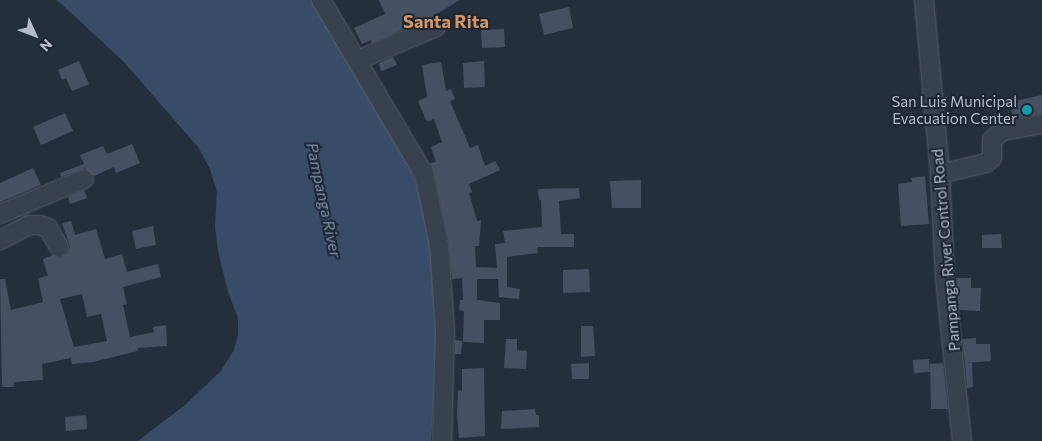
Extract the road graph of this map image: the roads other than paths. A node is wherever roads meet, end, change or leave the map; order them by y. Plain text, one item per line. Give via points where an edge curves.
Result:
1 (321, 0) edge
2 (924, 0) edge
3 (436, 27) dead end
4 (358, 60) junction
5 (1042, 124) edge
6 (940, 174) junction
7 (84, 179) dead end
8 (0, 214) edge
9 (0, 240) edge
10 (59, 247) dead end
11 (442, 441) edge
12 (962, 441) edge

1 - 4 street
2 - 6 street, Pampanga River Control Road
3 - 4 street
4 - 11 street via 424,174 439,245 444,321
5 - 6 street via 1002,131 992,140 992,158 986,163
6 - 12 street, Pampanga River Control Road via 945,277
7 - 8 street
9 - 10 street via 29,225 40,225 48,228

